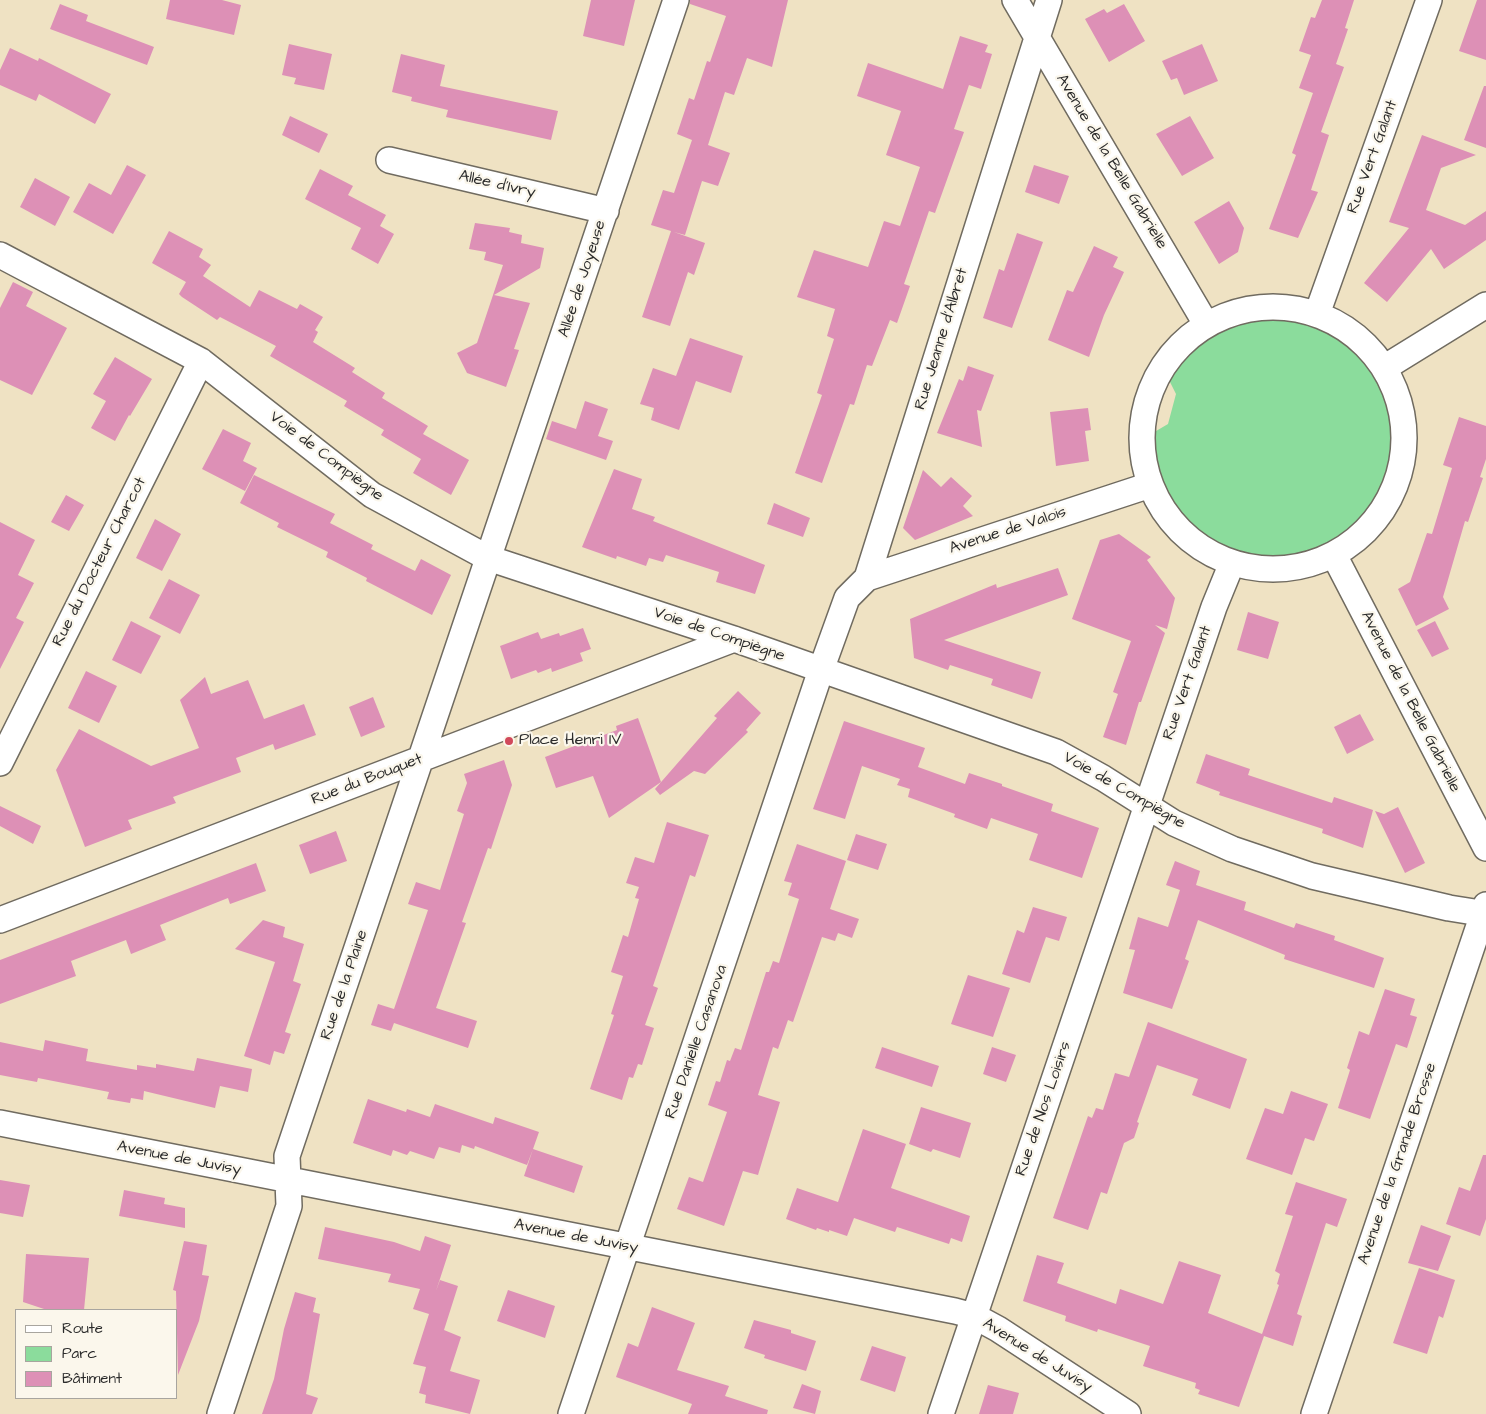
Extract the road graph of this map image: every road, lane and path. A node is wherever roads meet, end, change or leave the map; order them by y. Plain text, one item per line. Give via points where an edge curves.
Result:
1 (676, 0) edge
2 (1015, 0) edge
3 (1049, 0) edge
4 (1429, 0) edge
5 (1036, 37) junction
6 (389, 160) dead end
7 (606, 211) junction
8 (0, 255) edge
9 (1486, 305) edge
10 (1317, 314) junction
11 (1206, 324) junction
12 (201, 361) junction
13 (1384, 368) junction
14 (1150, 485) junction
15 (1334, 555) junction
16 (488, 558) junction
17 (1232, 563) junction
18 (867, 578) junction
19 (734, 639) junction
20 (821, 670) junction
21 (420, 760) junction
22 (0, 764) edge
23 (1147, 804) junction
24 (1486, 848) edge
25 (1485, 910) edge
26 (0, 920) edge
27 (0, 1123) edge
28 (289, 1181) junction
29 (628, 1247) junction
30 (974, 1316) junction
31 (220, 1414) edge
32 (571, 1414) edge
33 (941, 1414) edge
34 (1128, 1414) edge
35 (1314, 1414) edge

1 - 7 street, Allée de Joyeuse
2 - 5 street, Avenue de la Belle Gabrielle
3 - 5 street, Rue Jeanne d'Albret
4 - 10 street, Rue Vert Galant
5 - 11 street, Avenue de la Belle Gabrielle
5 - 18 street, Rue Jeanne d'Albret
6 - 7 street, Allée d'Ivry
7 - 16 street, Allée de Joyeuse
8 - 12 street, Voie de Compiègne
9 - 13 street
10 - 11 street via 1296,308 1254,307 1232,312
10 - 13 street via 1356,335
11 - 14 street via 1171,354 1148,394 1141,440
12 - 16 street, Voie de Compiègne via 372,495
12 - 22 street, Rue du Docteur Charcot
13 - 15 street via 1402,413 1404,433 1400,472 1388,500 1372,524 1358,539
14 - 17 street via 1160,507 1184,535 1214,556
14 - 18 street, Avenue de Valois
15 - 17 street via 1294,568 1273,570
15 - 24 street, Avenue de la Belle Gabrielle
16 - 19 street, Voie de Compiègne
16 - 21 street, Rue de la Plaine
17 - 23 street, Rue Vert Galant
18 - 20 street, Rue Jeanne d'Albret via 847,598
19 - 20 street, Voie de Compiègne
19 - 21 street, Rue du Bouquet
20 - 23 street, Voie de Compiègne via 1056,752
20 - 29 street, Rue Danielle Casanova
21 - 26 street, Rue du Bouquet
21 - 28 street, Rue de la Plaine via 287,1156
23 - 25 street, Voie de Compiègne via 1174,823 1232,849 1312,876 1448,908
23 - 30 street, Rue de Nos Loisirs
25 - 35 street, Avenue de la Grande Brosse
27 - 28 street, Avenue de Juvisy
28 - 29 street, Avenue de Juvisy
28 - 31 street, Rue de la Plaine via 289,1206
29 - 30 street, Avenue de Juvisy
29 - 32 street, Rue Danielle Casanova
30 - 33 street, Rue de Nos Loisirs
30 - 34 street, Avenue de Juvisy

